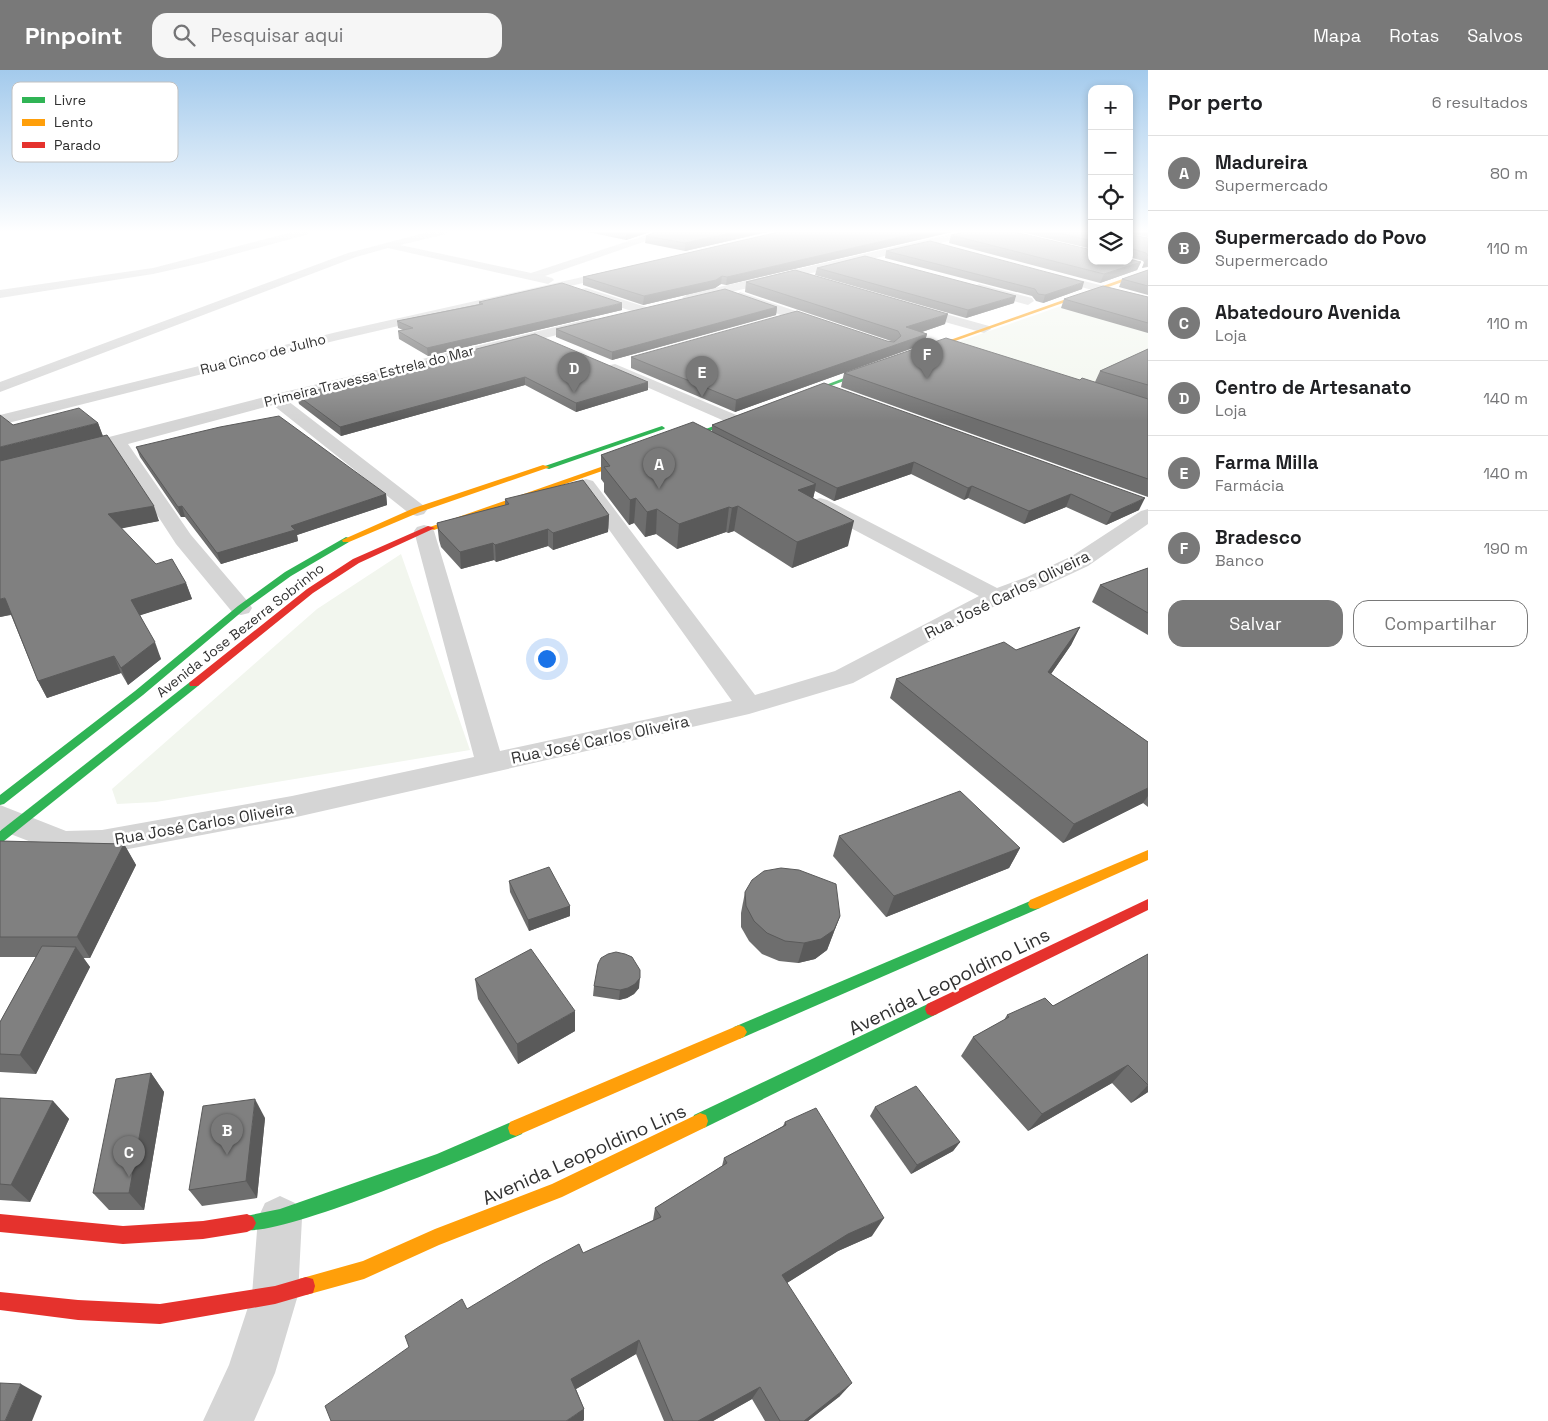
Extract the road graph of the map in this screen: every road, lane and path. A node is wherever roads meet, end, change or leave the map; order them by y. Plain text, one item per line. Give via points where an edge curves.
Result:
1 (245, 295) edge
2 (469, 295) edge
3 (519, 295) edge
4 (598, 295) edge
5 (701, 295) edge
6 (737, 295) edge
7 (1021, 295) edge
8 (1045, 295) edge
9 (1076, 295) edge
10 (1126, 295) edge
11 (1036, 298) junction
12 (677, 301) edge
13 (1148, 301) edge
14 (896, 304) edge
15 (1004, 309) edge
16 (796, 315) junction
17 (768, 323) edge
18 (962, 323) junction
19 (981, 323) junction
20 (833, 328) edge
21 (337, 336) junction
22 (537, 336) junction
23 (945, 336) junction
24 (562, 346) edge
25 (971, 352) edge
26 (911, 355) edge
27 (893, 361) edge
28 (631, 362) edge
29 (0, 387) edge
30 (822, 387) junction
31 (850, 397) edge
32 (276, 399) junction
33 (787, 400) edge
34 (727, 405) edge
35 (712, 410) junction
36 (761, 410) edge
37 (0, 420) edge
38 (735, 420) junction
39 (686, 425) junction
40 (118, 441) junction
41 (717, 449) edge
42 (0, 470) edge
43 (581, 478) junction
44 (805, 496) edge
45 (1145, 508) edge
46 (420, 520) junction
47 (996, 596) junction
48 (242, 608) junction
49 (749, 706) junction
50 (490, 763) junction
51 (0, 801) edge
52 (5, 826) edge
53 (1148, 854) edge
54 (1148, 904) edge
55 (280, 1218) junction
56 (0, 1223) edge
57 (275, 1295) junction
58 (0, 1301) edge
59 (228, 1421) edge

1 - 29 street
2 - 21 street
3 - 21 street, Rua Cinco de Julho
4 - 22 street, Primeira Travessa Estrela do Mar via 646,309
5 - 12 street
6 - 16 street
7 - 11 street
8 - 11 main road
9 - 19 main road
10 - 13 street
11 - 15 main road
14 - 18 street
16 - 17 street
16 - 20 street
18 - 19 street
18 - 23 main road
19 - 23 main road
21 - 37 street, Rua Cinco de Julho
22 - 24 street
22 - 32 street, Primeira Travessa Estrela do Mar
23 - 25 street
23 - 26 main road
27 - 30 main road
28 - 35 street via 608,366
30 - 31 street
30 - 33 main road
32 - 40 street, Primeira Travessa Estrela do Mar
32 - 46 street
34 - 35 main road, Avenida Jose Bezerra Sobrinho
35 - 38 street
35 - 39 main road, Avenida Jose Bezerra Sobrinho
36 - 38 main road, Avenida Jose Bezerra Sobrinho
38 - 39 main road, Avenida Jose Bezerra Sobrinho
39 - 41 street
39 - 43 main road, Avenida Jose Bezerra Sobrinho
39 - 46 main road, Avenida Jose Bezerra Sobrinho
40 - 42 street, Primeira Travessa Estrela do Mar
40 - 48 street via 182,538
43 - 46 main road, Avenida Jose Bezerra Sobrinho
43 - 49 street
44 - 47 street
45 - 47 street, Rua José Carlos Oliveira via 1080,561
46 - 48 main road, Avenida Jose Bezerra Sobrinho via 350,538 288,574
46 - 50 street
46 - 52 main road, Avenida Jose Bezerra Sobrinho via 310,591
47 - 49 street, Rua José Carlos Oliveira via 844,678
48 - 51 main road, Avenida Jose Bezerra Sobrinho
49 - 50 street, Rua José Carlos Oliveira
50 - 52 street, Rua José Carlos Oliveira via 292,807 102,842 64,843
53 - 55 main road, Avenida Leopoldino Lins via 438,1162
54 - 57 main road, Avenida Leopoldino Lins via 556,1191 435,1238 364,1270
55 - 56 main road, Avenida Leopoldino Lins via 203,1230 123,1235
55 - 57 street
57 - 58 main road, Avenida Leopoldino Lins via 160,1314 78,1310
57 - 59 street via 252,1373

